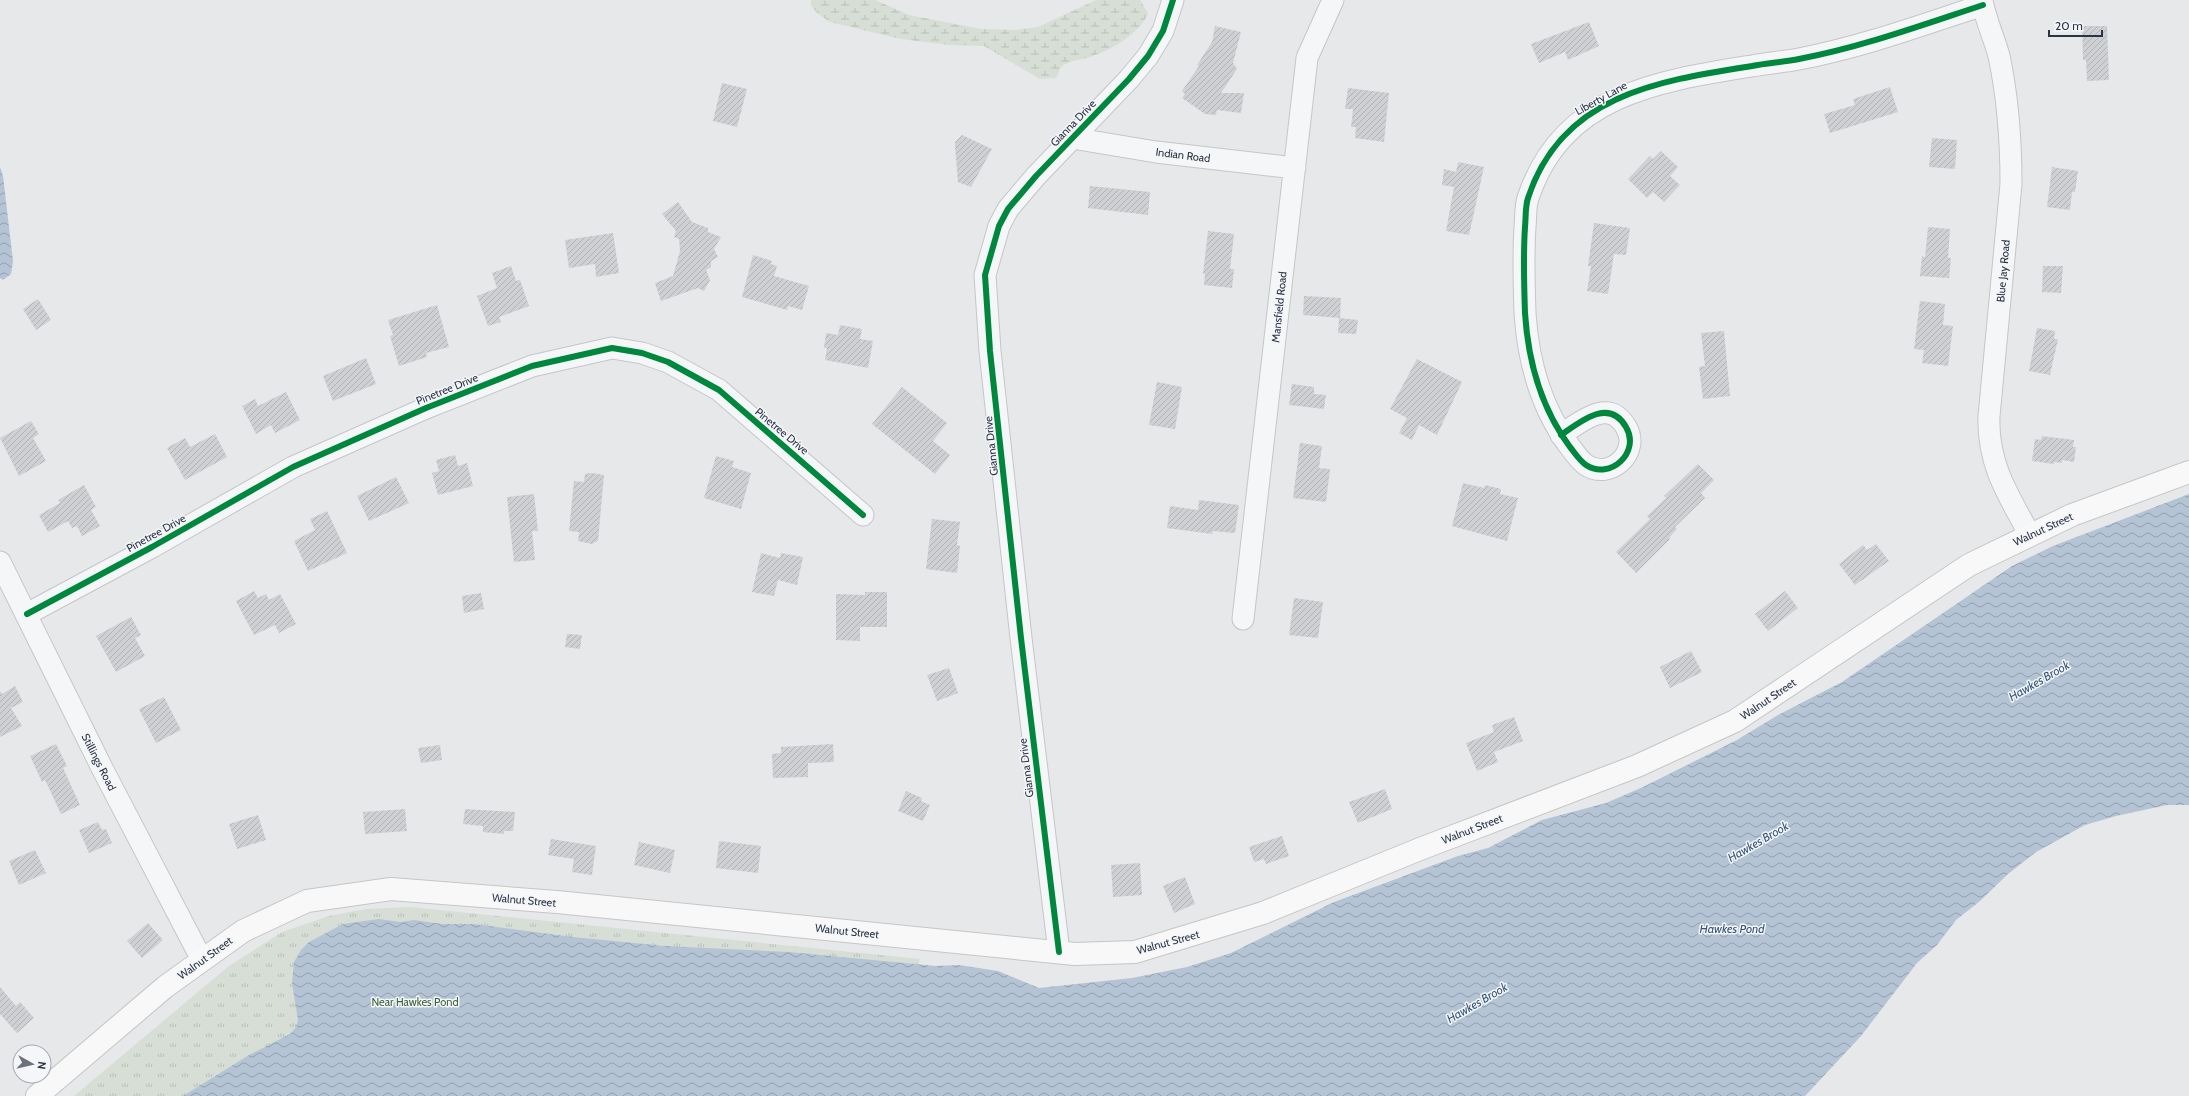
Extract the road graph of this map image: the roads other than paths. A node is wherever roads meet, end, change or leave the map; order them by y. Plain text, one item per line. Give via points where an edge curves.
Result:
1 (1174, 0) edge
2 (1333, 0) edge
3 (1982, 3) edge
4 (1072, 138) junction
5 (1295, 168) junction
6 (1562, 435) dead end
7 (2189, 472) edge
8 (863, 515) dead end
9 (2030, 535) junction
10 (0, 562) edge
11 (27, 614) junction
12 (1242, 620) dead end
13 (1059, 952) junction
14 (202, 960) junction
15 (37, 1096) edge

1 - 4 street, Gianna Drive via 1163,30 1148,56
2 - 5 street, Mansfield Road via 1307,58
3 - 6 street, Liberty Lane via 1898,34 1799,59 1689,76 1629,92 1578,120 1548,154 1527,200 1523,262 1526,335 1532,365 1542,394
3 - 9 street, Blue Jay Road via 2004,84 2011,158 2011,184 1989,416 1989,440 1998,474
4 - 5 street, Indian Road via 1156,152
4 - 13 street, Gianna Drive via 1008,209 999,226 985,275 990,351 1021,638
5 - 12 street, Mansfield Road
7 - 9 main road, Walnut Street via 2072,515
8 - 11 street, Pinetree Drive via 719,390 668,362 612,348 532,366 426,408 293,467
9 - 13 main road, Walnut Street via 1969,565 1735,721 1637,766 1262,913 1135,952
10 - 11 street, Stillings Road
11 - 14 street, Stillings Road via 103,770
13 - 14 main road, Walnut Street via 565,903 391,889 307,901 243,931
14 - 15 main road, Walnut Street via 165,987

